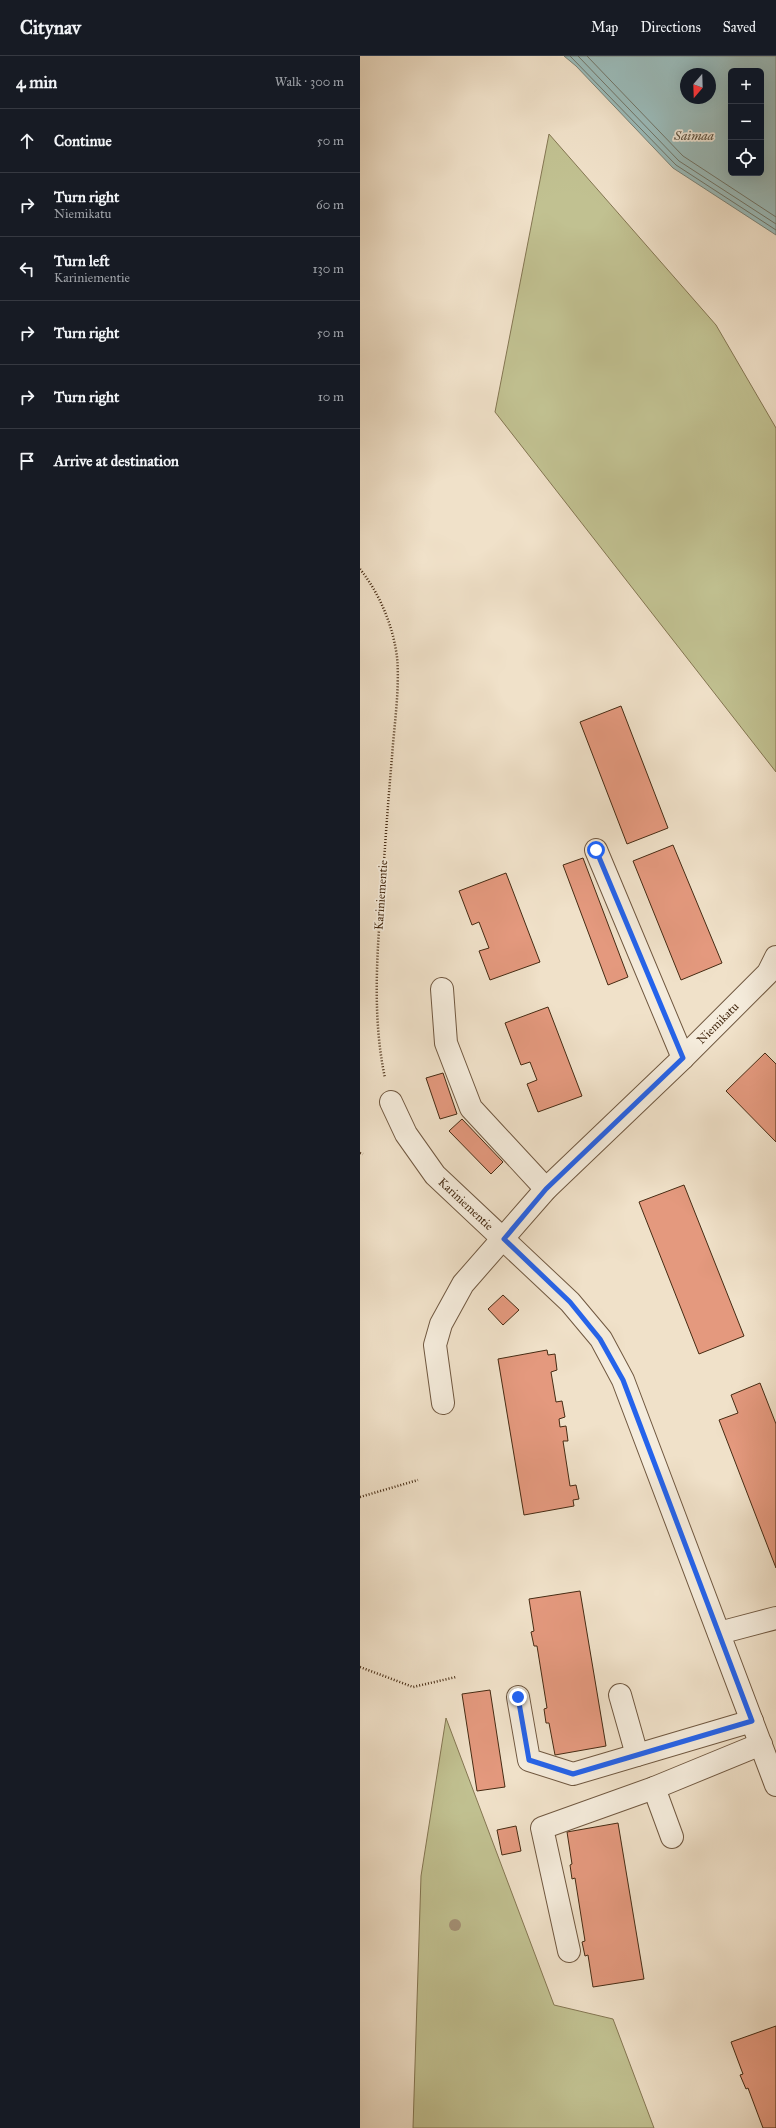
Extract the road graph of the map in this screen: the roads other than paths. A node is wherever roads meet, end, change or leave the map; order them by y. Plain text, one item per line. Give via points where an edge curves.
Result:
1 (596, 850) dead end
2 (776, 957) edge
3 (442, 989) dead end
4 (683, 1058) junction
5 (391, 1102) road end
6 (546, 1189) junction
7 (504, 1239) junction
8 (443, 1403) dead end
9 (776, 1618) edge
10 (719, 1633) junction
11 (620, 1695) dead end
12 (518, 1697) dead end
13 (752, 1721) junction
14 (761, 1744) junction
15 (637, 1755) junction
16 (776, 1785) edge
17 (654, 1788) junction
18 (672, 1837) dead end
19 (569, 1951) dead end

1 - 4 street
2 - 4 street, Niemikatu via 768,973
3 - 6 street via 446,1043 471,1108
4 - 6 street, Niemikatu
5 - 7 street, Kariniementie via 406,1134 435,1175
6 - 7 street, Niemikatu
7 - 8 street, Niemikatu via 463,1284 441,1324 435,1345
7 - 10 street, Kariniementie via 570,1302 600,1339 620,1374
9 - 10 street
10 - 13 street, Kariniementie
11 - 15 street
12 - 15 street via 529,1760 573,1774
13 - 14 street, Kariniementie
13 - 15 street
14 - 16 street, Kariniementie
14 - 17 street
17 - 18 street
17 - 19 street via 542,1828

